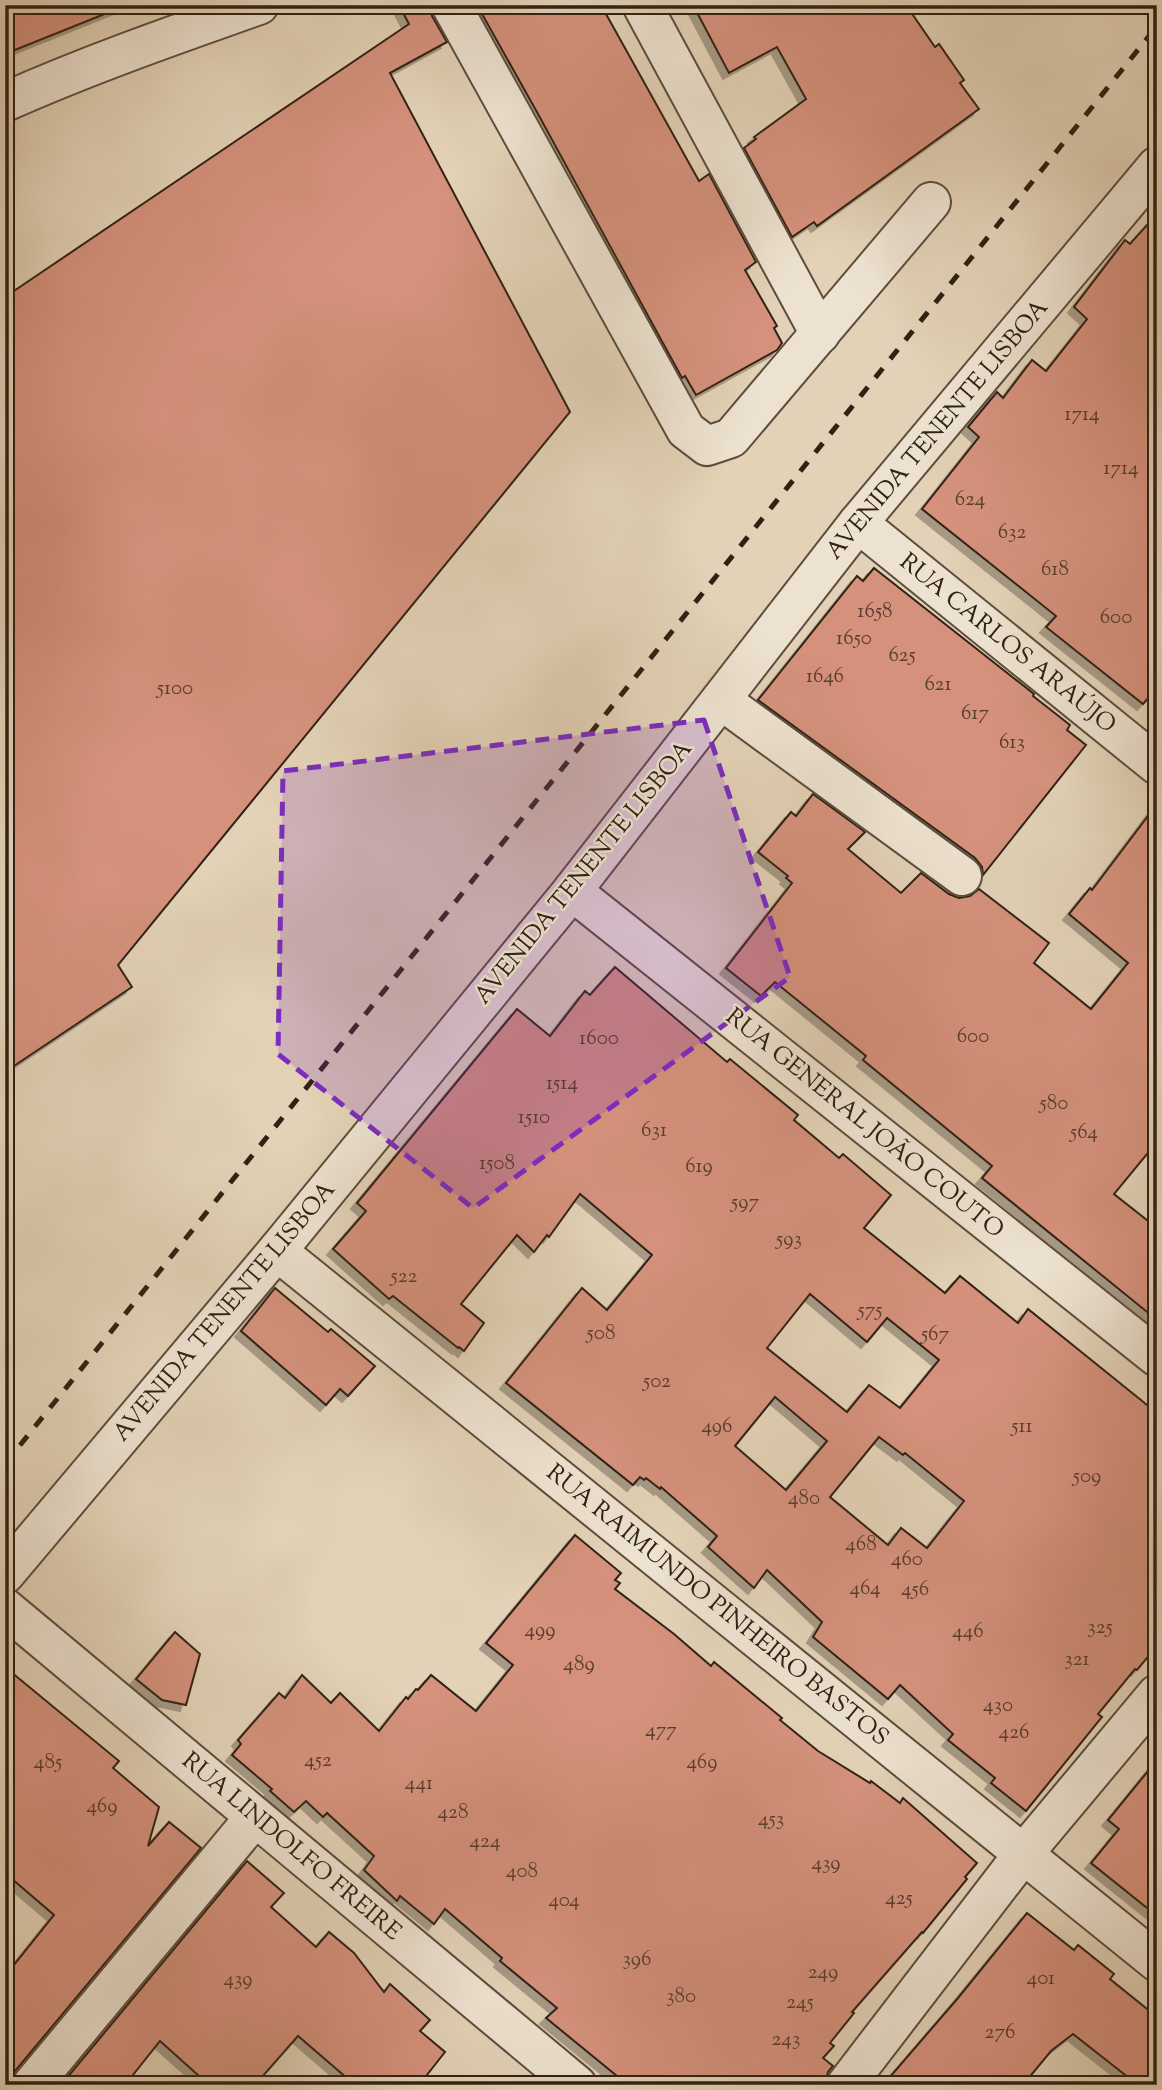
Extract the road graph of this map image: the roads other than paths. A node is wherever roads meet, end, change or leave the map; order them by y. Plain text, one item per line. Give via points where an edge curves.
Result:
1 (259, 5) edge
2 (451, 5) edge
3 (642, 5) edge
4 (5, 102) edge
5 (1157, 166) edge
6 (931, 202) dead end
7 (820, 334) junction
8 (858, 523) junction
9 (721, 700) junction
10 (1157, 765) edge
11 (962, 876) dead end
12 (572, 891) junction
13 (276, 1251) junction
14 (1157, 1357) edge
15 (5, 1574) edge
16 (5, 1608) edge
17 (1157, 1694) edge
18 (255, 1817) junction
19 (1024, 1853) junction
20 (1157, 1962) edge
21 (32, 2085) edge
22 (577, 2085) edge
23 (846, 2085) edge

1 - 4 street
2 - 7 street via 686,430 707,446 731,438
3 - 7 street
5 - 8 street, AVENIDA TENENTE LISBOA
6 - 7 street
8 - 9 street, AVENIDA TENENTE LISBOA
8 - 10 street, RUA CARLOS ARAÚJO
9 - 11 street
9 - 12 street, AVENIDA TENENTE LISBOA
12 - 13 street, AVENIDA TENENTE LISBOA
12 - 14 street, RUA GENERAL JOÃO COUTO
13 - 15 street, AVENIDA TENENTE LISBOA
13 - 19 street, RUA RAIMUNDO PINHEIRO BASTOS
16 - 18 street, RUA LINDOLFO FREIRE
17 - 19 street
18 - 21 street
18 - 22 street, RUA LINDOLFO FREIRE
19 - 20 street, RUA RAIMUNDO PINHEIRO BASTOS
19 - 23 street

